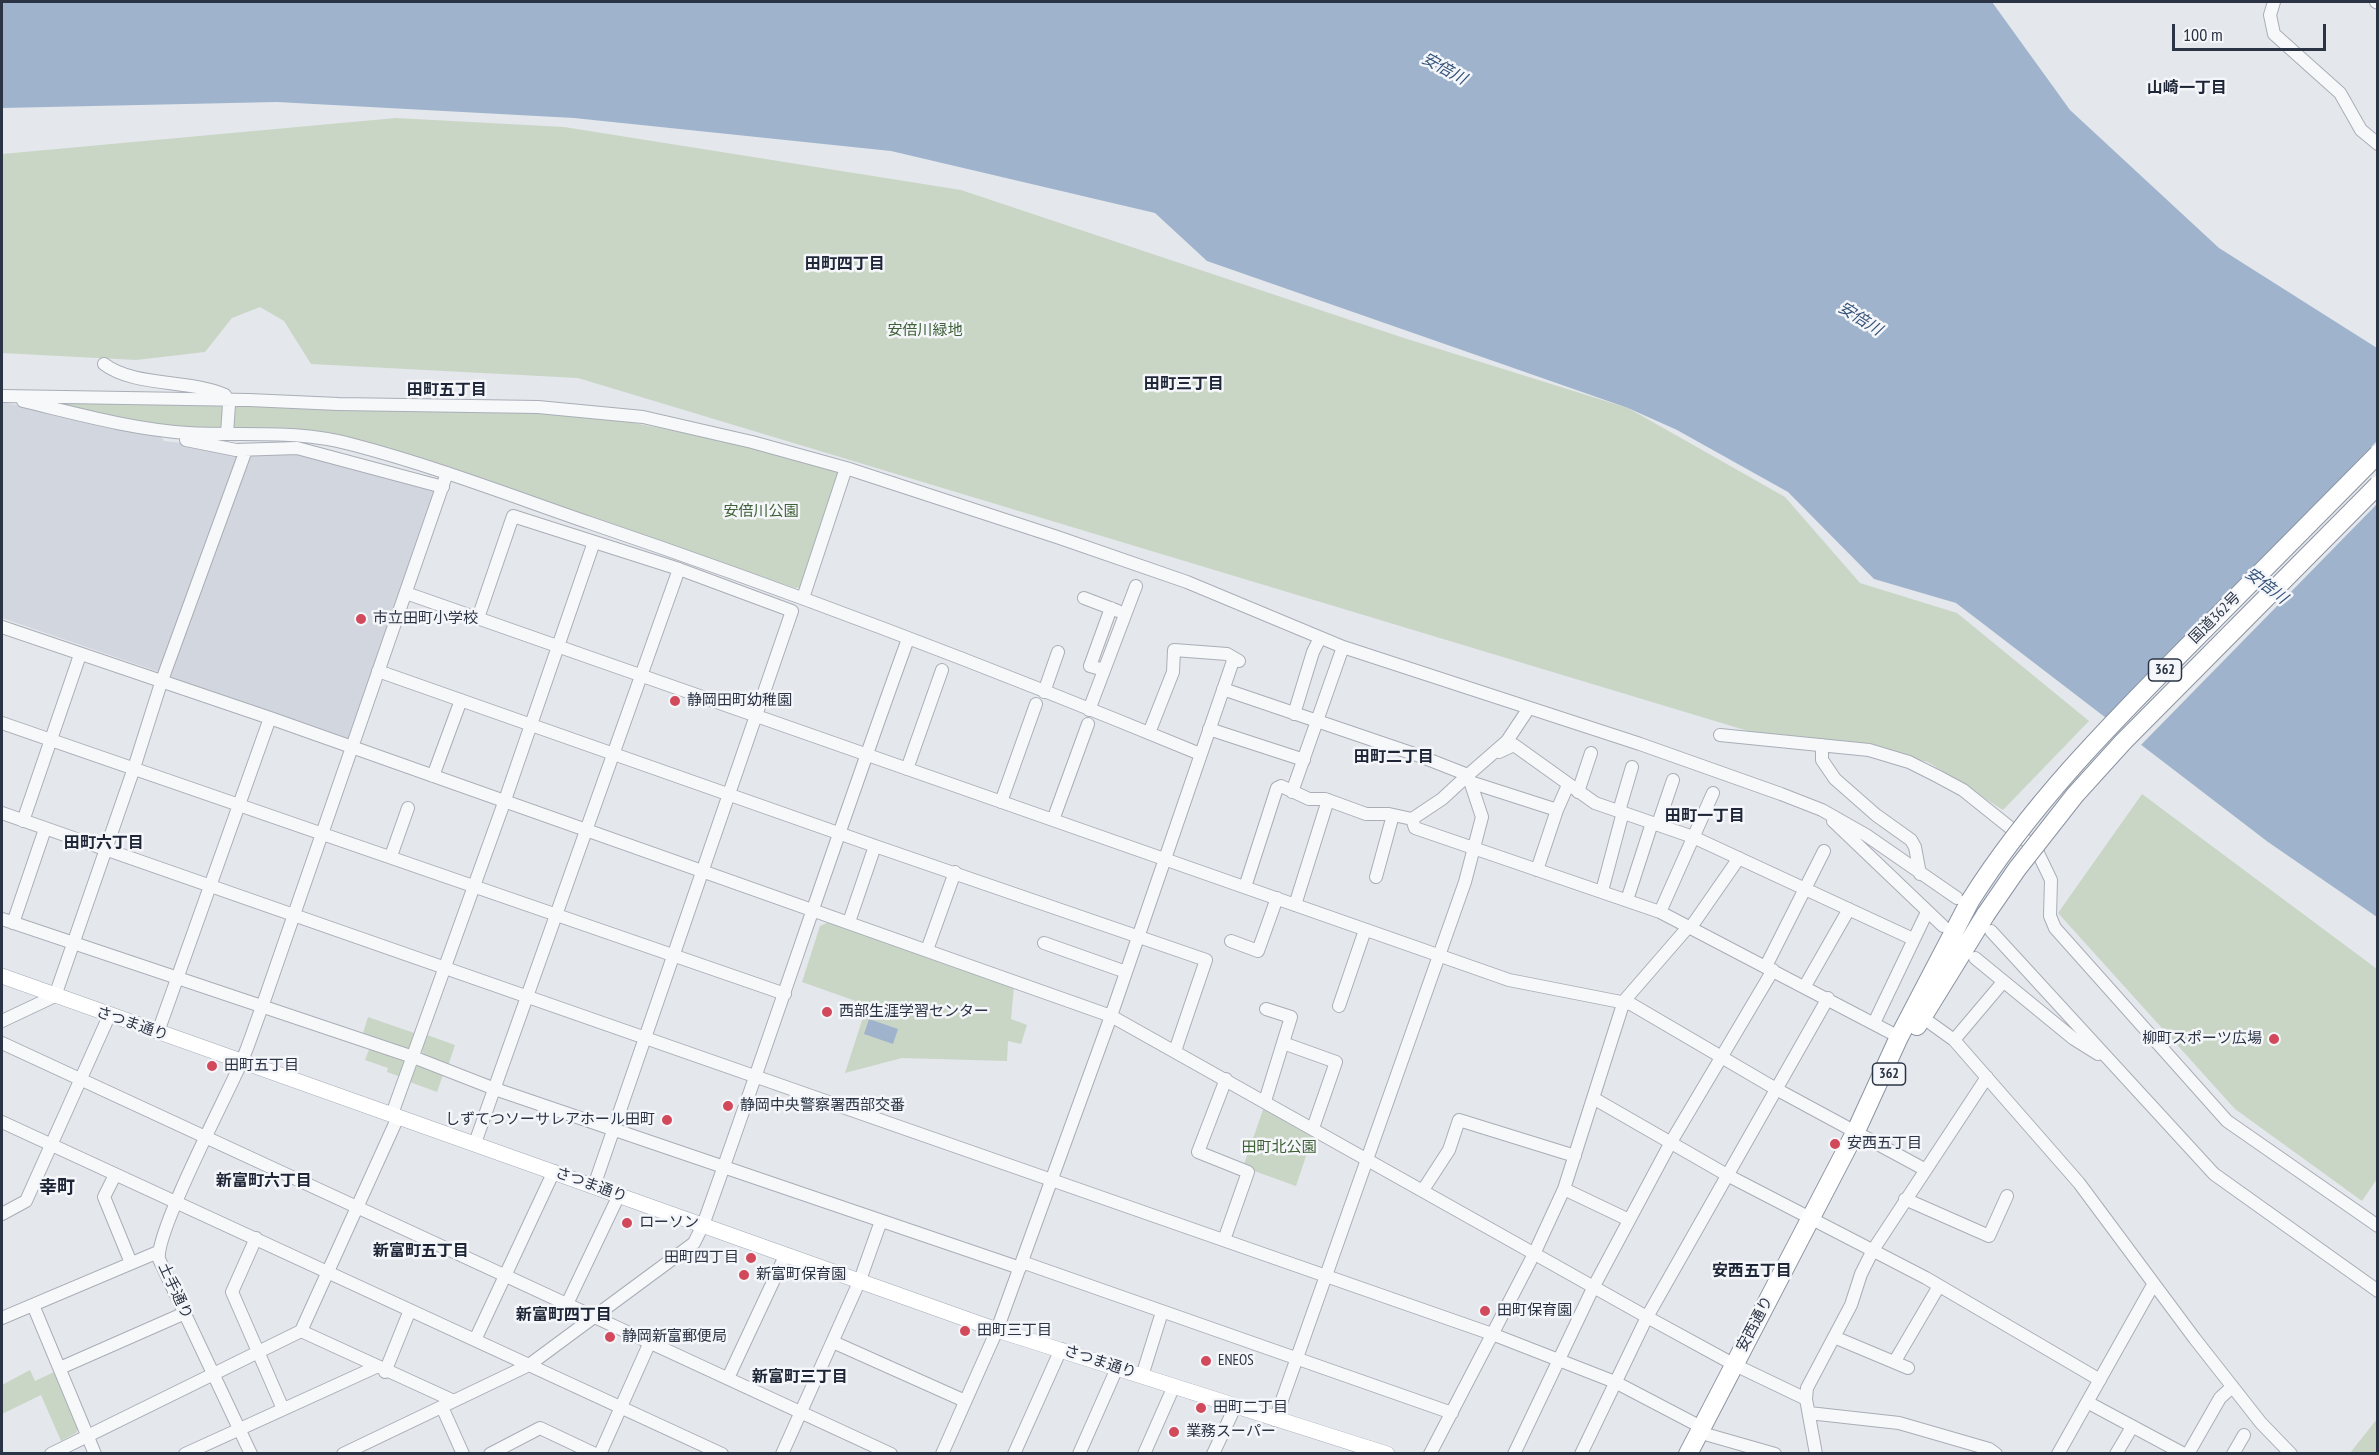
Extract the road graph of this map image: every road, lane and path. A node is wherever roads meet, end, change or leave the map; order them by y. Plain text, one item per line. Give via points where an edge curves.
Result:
1 (2274, 2) edge
2 (2378, 144) edge
3 (104, 364) dead end
4 (2, 396) edge
5 (228, 399) junction
6 (163, 430) junction
7 (227, 434) junction
8 (246, 450) junction
9 (2378, 454) edge
10 (846, 468) junction
11 (447, 473) junction
12 (2378, 485) edge
13 (442, 487) junction
14 (594, 542) junction
15 (679, 568) junction
16 (1136, 586) dead end
17 (406, 593) junction
18 (803, 598) junction
19 (1084, 598) dead end
20 (1111, 608) junction
21 (1125, 614) junction
22 (478, 618) junction
23 (2, 627) edge
24 (1320, 638) junction
25 (909, 639) junction
26 (558, 645) junction
27 (1343, 647) junction
28 (1058, 652) dead end
29 (80, 655) junction
30 (942, 670) dead end
31 (1104, 670) junction
32 (378, 671) junction
33 (641, 675) junction
34 (161, 683) junction
35 (1223, 689) junction
36 (1044, 692) junction
37 (460, 700) junction
38 (1036, 704) dead end
39 (1529, 708) junction
40 (1089, 710) junction
41 (1294, 714) junction
42 (757, 716) junction
43 (270, 718) junction
44 (1318, 722) junction
45 (2, 723) edge
46 (530, 724) junction
47 (1088, 724) dead end
48 (1209, 729) junction
49 (1149, 733) junction
50 (1720, 735) dead end
51 (51, 739) junction
52 (1822, 745) junction
53 (352, 747) junction
54 (613, 753) junction
55 (1591, 753) dead end
56 (1200, 754) junction
57 (866, 755) junction
58 (1487, 757) junction
59 (1304, 760) junction
60 (1632, 766) dead end
61 (134, 768) junction
62 (908, 769) junction
63 (434, 776) junction
64 (1469, 779) junction
65 (1673, 780) dead end
66 (1573, 789) junction
67 (1292, 792) junction
68 (1713, 793) dead end
69 (730, 795) junction
70 (505, 800) junction
71 (1328, 800) junction
72 (1001, 802) junction
73 (238, 803) junction
74 (408, 808) dead end
75 (1557, 810) junction
76 (1822, 810) junction
77 (1621, 812) junction
78 (2, 813) edge
79 (1393, 815) junction
80 (1412, 819) junction
81 (1053, 820) junction
82 (23, 821) junction
83 (1655, 823) junction
84 (45, 829) junction
85 (586, 831) junction
86 (322, 832) junction
87 (840, 834) junction
88 (1693, 837) junction
89 (875, 846) junction
90 (106, 849) junction
91 (1475, 849) junction
92 (1824, 851) dead end
93 (391, 856) junction
94 (1739, 858) junction
95 (1165, 859) junction
96 (1537, 870) junction
97 (704, 871) junction
98 (955, 872) junction
99 (1920, 874) junction
100 (1376, 877) dead end
101 (473, 884) junction
102 (210, 885) junction
103 (1245, 887) junction
104 (1805, 888) junction
105 (1602, 891) junction
106 (1277, 898) junction
107 (1627, 900) junction
108 (1964, 900) junction
109 (1295, 905) junction
110 (1849, 909) junction
111 (815, 910) junction
112 (1660, 912) junction
113 (1927, 912) junction
114 (294, 914) junction
115 (557, 915) junction
116 (7, 921) edge
117 (849, 922) junction
118 (1989, 923) junction
119 (1690, 926) junction
120 (1943, 926) dead end
121 (1365, 930) junction
122 (1138, 935) junction
123 (1913, 939) junction
124 (1231, 941) dead end
125 (1044, 943) dead end
126 (73, 944) junction
127 (927, 950) junction
128 (672, 956) junction
129 (1438, 956) junction
130 (1976, 958) dead end
131 (446, 967) junction
132 (1769, 968) junction
133 (1126, 972) junction
134 (2, 976) edge
135 (175, 978) junction
136 (2003, 982) junction
137 (1805, 986) junction
138 (785, 994) junction
139 (55, 996) junction
140 (529, 996) junction
141 (1828, 998) junction
142 (1624, 1001) junction
143 (262, 1006) junction
144 (1339, 1006) dead end
145 (1266, 1009) dead end
146 (109, 1016) junction
147 (1112, 1016) junction
148 (1922, 1017) junction
149 (2, 1021) edge
150 (1874, 1023) junction
151 (158, 1032) junction
152 (644, 1037) junction
153 (1899, 1037) junction
154 (1954, 1040) junction
155 (2, 1043) edge
156 (1283, 1043) junction
157 (1175, 1051) junction
158 (412, 1057) junction
159 (1722, 1057) junction
160 (242, 1061) junction
161 (2112, 1063) junction
162 (756, 1077) junction
163 (1987, 1077) junction
164 (81, 1079) junction
165 (1226, 1079) junction
166 (495, 1089) junction
167 (1776, 1089) junction
168 (1593, 1098) junction
169 (1264, 1101) junction
170 (395, 1116) junction
171 (2, 1122) edge
172 (1313, 1128) junction
173 (613, 1129) junction
174 (1856, 1131) junction
175 (207, 1137) junction
176 (1671, 1142) junction
177 (475, 1143) junction
178 (51, 1145) junction
179 (1575, 1156) junction
180 (1368, 1158) junction
181 (724, 1167) junction
182 (1924, 1169) junction
183 (554, 1171) junction
184 (115, 1175) junction
185 (1727, 1175) junction
186 (1052, 1180) junction
187 (594, 1186) junction
188 (1563, 1189) junction
189 (1424, 1190) junction
190 (619, 1195) junction
191 (2007, 1196) dead end
192 (1905, 1199) junction
193 (177, 1202) junction
194 (358, 1207) junction
195 (2, 1214) edge
196 (1811, 1218) junction
197 (1629, 1220) junction
198 (882, 1221) junction
199 (703, 1225) junction
200 (2378, 1226) edge
201 (256, 1238) junction
202 (1224, 1240) junction
203 (1873, 1250) junction
204 (158, 1252) junction
205 (786, 1254) junction
206 (1534, 1254) junction
207 (131, 1263) junction
208 (1021, 1265) junction
209 (328, 1271) junction
210 (506, 1276) junction
211 (1326, 1276) junction
212 (860, 1280) junction
213 (2153, 1285) junction
214 (1594, 1286) junction
215 (1939, 1286) junction
216 (2378, 1291) edge
217 (567, 1304) junction
218 (33, 1305) junction
219 (410, 1311) junction
220 (1162, 1312) junction
221 (185, 1313) junction
222 (594, 1316) junction
223 (1647, 1317) junction
224 (2, 1318) edge
225 (997, 1330) junction
226 (301, 1331) junction
227 (1492, 1334) junction
228 (1834, 1336) junction
229 (475, 1340) junction
230 (650, 1342) junction
231 (833, 1342) junction
232 (1061, 1349) junction
233 (257, 1353) junction
234 (1296, 1359) junction
235 (1559, 1359) junction
236 (1895, 1361) junction
237 (1733, 1364) junction
238 (529, 1365) junction
239 (60, 1368) junction
240 (1117, 1368) junction
241 (1908, 1368) dead end
242 (381, 1369) junction
243 (214, 1375) junction
244 (1142, 1376) junction
245 (728, 1378) junction
246 (2100, 1380) junction
247 (1615, 1382) junction
248 (1174, 1386) junction
249 (2232, 1387) junction
250 (1806, 1399) junction
251 (454, 1401) junction
252 (965, 1401) junction
253 (2087, 1402) junction
254 (442, 1407) junction
255 (621, 1407) junction
256 (1235, 1407) junction
257 (283, 1408) junction
258 (801, 1412) junction
259 (1452, 1413) junction
260 (1809, 1413) junction
261 (1275, 1420) junction
262 (2132, 1427) junction
263 (239, 1429) junction
264 (1700, 1430) junction
265 (2244, 1434) dead end
266 (88, 1435) junction
267 (51, 1454) edge
268 (95, 1454) edge
269 (185, 1454) edge
270 (251, 1454) edge
271 (343, 1454) edge
272 (463, 1454) edge
273 (490, 1454) edge
274 (595, 1454) edge
275 (600, 1454) edge
276 (722, 1454) edge
277 (782, 1454) edge
278 (891, 1454) edge
279 (942, 1454) edge
280 (1014, 1454) edge
281 (1079, 1454) edge
282 (1144, 1454) edge
283 (1213, 1454) edge
284 (1387, 1454) edge
285 (1430, 1454) edge
286 (1514, 1454) edge
287 (1581, 1454) edge
288 (1688, 1454) edge
289 (1774, 1454) edge
290 (1816, 1454) edge
291 (1996, 1454) edge
292 (2058, 1454) edge
293 (2116, 1454) edge
294 (2186, 1454) edge
295 (2233, 1454) edge
296 (2291, 1454) edge

1 - 2 street via 2270,15 2274,34 2340,93 2361,130
3 - 5 street via 120,374 217,392
4 - 5 street
4 - 6 street via 126,426
5 - 7 street
5 - 10 street via 538,407 612,413 694,428
6 - 7 street
6 - 8 street via 169,438
7 - 11 street via 323,437
8 - 13 street via 297,448
8 - 34 street
9 - 108 highway, 国道362号 / 362, bridge via 2053,787
10 - 18 street
10 - 24 street via 1187,582
11 - 13 street, 土手通り
11 - 18 street
12 - 118 highway, 国道362号 / 362, bridge via 2075,795 2017,869
13 - 17 street, 土手通り
14 - 15 street
14 - 22 street via 513,516
14 - 26 street
15 - 33 street
15 - 42 street via 792,611
16 - 21 street
17 - 22 street
17 - 32 street, 土手通り
18 - 25 street
19 - 20 street
20 - 21 street
20 - 31 street via 1090,666
21 - 31 street
22 - 26 street
23 - 29 street
24 - 27 street
24 - 41 street
25 - 36 street
25 - 57 street
26 - 33 street
26 - 46 street
27 - 39 street
27 - 44 street
28 - 36 street
29 - 34 street
29 - 51 street
30 - 62 street
31 - 40 street
32 - 37 street
32 - 53 street, 土手通り
33 - 42 street
33 - 54 street
34 - 43 street
34 - 61 street
35 - 41 street
35 - 48 street
35 - 49 street via 1237,660 1227,654 1174,650 1173,672
36 - 40 street
37 - 46 street
37 - 63 street
38 - 72 street
39 - 58 street via 1507,741
39 - 76 street
40 - 49 street
41 - 44 street
42 - 57 street
42 - 69 street
43 - 53 street
43 - 73 street
44 - 59 street
44 - 64 street
45 - 51 street
46 - 54 street
46 - 70 street
47 - 81 street
48 - 56 street
48 - 59 street
49 - 56 street
50 - 52 street
51 - 61 street
51 - 82 street
52 - 99 street via 1822,760 1835,779 1911,840
52 - 200 street via 1869,750 1909,762 1962,790 2028,842 2051,880 2050,916 2055,928 2227,1121
53 - 63 street
53 - 86 street, 土手通り
54 - 69 street
54 - 85 street
55 - 66 street
56 - 95 street
57 - 62 street
57 - 87 street
58 - 64 street
58 - 66 street via 1514,745
59 - 67 street
60 - 77 street
61 - 73 street
61 - 90 street
62 - 72 street
63 - 70 street
64 - 75 street
64 - 80 street
64 - 91 street via 1482,817
65 - 83 street
66 - 75 street
66 - 77 street
67 - 71 street via 1309,799
67 - 103 street via 1277,788
68 - 88 street
69 - 87 street
69 - 97 street
70 - 85 street
70 - 101 street
71 - 79 street via 1366,814
71 - 109 street
72 - 81 street
73 - 86 street
73 - 102 street
74 - 93 street
75 - 96 street
76 - 99 street via 1866,835
76 - 113 street
77 - 83 street
77 - 105 street
78 - 82 street
79 - 80 street
79 - 100 street
80 - 91 street via 1415,828
81 - 95 street
82 - 84 street
83 - 88 street
83 - 107 street
84 - 90 street
84 - 116 street
85 - 97 street
85 - 115 street
86 - 93 street
86 - 114 street, 土手通り
87 - 89 street
87 - 111 street
88 - 94 street
88 - 112 street
89 - 98 street
89 - 117 street
90 - 102 street
90 - 126 street
91 - 96 street
91 - 129 street
92 - 104 street
93 - 101 street
94 - 104 street
94 - 119 street
95 - 103 street
95 - 122 street
96 - 105 street
97 - 111 street
97 - 128 street
98 - 122 street
98 - 127 street
99 - 108 street
101 - 115 street
101 - 131 street
102 - 114 street
102 - 135 street
103 - 106 street
104 - 110 street
104 - 132 street
105 - 107 street
106 - 109 street
106 - 124 street via 1258,951
107 - 112 street
108 - 153 highway, 安西通り / 362
109 - 121 street
110 - 123 street
110 - 137 street
111 - 117 street
111 - 138 street
112 - 119 street
113 - 120 street
113 - 123 street
114 - 131 street
114 - 143 street, 土手通り
115 - 128 street
115 - 140 street
116 - 126 street
117 - 127 street
118 - 148 highway, 安西通り / 362
118 - 161 street
119 - 132 street
119 - 142 street
121 - 129 street
121 - 144 street
122 - 133 street
122 - 157 street via 1206,960
123 - 150 street
125 - 133 street
126 - 135 street
126 - 139 street
127 - 147 street
128 - 138 street
128 - 152 street
129 - 142 street via 1509,980
129 - 180 street
130 - 136 street
131 - 140 street
131 - 158 street
132 - 137 street
132 - 159 street
133 - 147 street
134 - 139 main road, さつま通り
135 - 143 street
135 - 151 street
136 - 154 street
136 - 161 street via 2073,1039
137 - 141 street
138 - 162 street
139 - 146 main road, さつま通り
139 - 149 street
140 - 152 street
140 - 166 street
141 - 150 street
141 - 167 street
142 - 159 street
142 - 168 street
143 - 158 street
143 - 160 street, 土手通り
145 - 156 street via 1291,1017
146 - 151 main road, さつま通り
146 - 164 street
147 - 157 street
147 - 186 street
148 - 154 street
148 - 174 highway, 安西通り / 362
150 - 153 street
151 - 160 main road, さつま通り
152 - 162 street
152 - 173 street
153 - 174 highway, 安西通り / 362
154 - 163 street
155 - 164 street
156 - 169 street
156 - 172 street via 1336,1062
157 - 165 street
158 - 166 street
158 - 170 street
159 - 167 street
159 - 176 street
160 - 170 main road, さつま通り
160 - 175 street, 土手通り
161 - 216 street via 2214,1174
162 - 181 street
162 - 186 street
163 - 182 street
163 - 213 street via 2100,1208
164 - 175 street
164 - 178 street
165 - 169 street
165 - 202 street via 1198,1152 1248,1172
166 - 173 street
166 - 177 street
167 - 174 street
167 - 185 street
168 - 176 street
168 - 179 street
169 - 172 street
170 - 177 main road, さつま通り
170 - 194 street
171 - 178 street
172 - 180 street
173 - 181 street
173 - 187 street
174 - 182 street
174 - 196 highway, 安西通り / 362
175 - 193 street, 土手通り
175 - 194 street
176 - 185 street
176 - 197 street
177 - 183 main road, さつま通り
178 - 184 street
178 - 195 street via 26,1201
179 - 188 street
179 - 189 street via 1459,1120 1449,1150
180 - 189 street
180 - 211 street
181 - 198 street
181 - 199 street
182 - 192 street
183 - 187 main road, さつま通り
183 - 210 street
184 - 193 street
184 - 207 street via 104,1197
185 - 196 street
185 - 223 street
186 - 202 street
186 - 208 street
187 - 190 main road, さつま通り
188 - 197 street
188 - 206 street
189 - 206 street
190 - 199 main road, さつま通り
190 - 217 street
191 - 192 street via 1989,1236
192 - 203 street
193 - 201 street
193 - 204 street, 土手通り
194 - 209 street
194 - 210 street
196 - 203 street
196 - 237 highway, 安西通り / 362
197 - 214 street
198 - 208 street
198 - 212 street
199 - 205 main road, さつま通り
199 - 222 street via 694,1243
201 - 209 street
201 - 233 street via 232,1292
202 - 211 street
203 - 215 street
203 - 228 street
204 - 207 street
204 - 221 street, 土手通り
205 - 212 main road, さつま通り
205 - 245 street
206 - 214 street
206 - 227 street
207 - 218 street
208 - 220 street
208 - 225 street
209 - 219 street
209 - 226 street
210 - 217 street
210 - 229 street
211 - 227 street
211 - 234 street
212 - 225 main road, さつま通り
212 - 231 street
213 - 246 street
213 - 249 street
214 - 223 street
214 - 235 street
215 - 236 street
215 - 246 street
217 - 222 street
218 - 224 street
218 - 239 street
219 - 229 street
219 - 242 street
220 - 234 street
220 - 244 street
221 - 239 street
221 - 243 street, 土手通り
222 - 230 street
222 - 238 street
223 - 237 street
223 - 247 street
225 - 232 main road, さつま通り
225 - 252 street
226 - 233 street
226 - 242 street
227 - 235 street
227 - 259 street
228 - 236 street
228 - 250 street via 1813,1373
229 - 238 street
230 - 245 street
230 - 255 street
231 - 252 street
231 - 258 street
232 - 240 main road, さつま通り
232 - 280 street
233 - 243 street
233 - 257 street
234 - 259 street
234 - 261 street
235 - 247 street
235 - 286 street
236 - 241 street
237 - 250 street
237 - 264 highway, 安西通り / 362
238 - 251 street
238 - 255 street
239 - 266 street
240 - 244 main road, さつま通り
240 - 281 street
242 - 251 street
242 - 257 street
243 - 263 street, 土手通り
243 - 266 street
244 - 248 main road, さつま通り
245 - 258 street
246 - 253 street
247 - 264 street
247 - 287 street
248 - 256 main road, さつま通り
248 - 282 street
249 - 294 street via 2220,1398
249 - 296 street
250 - 260 street
251 - 254 street
252 - 279 street
253 - 262 street
253 - 292 street
254 - 271 street
254 - 272 street
255 - 275 street
255 - 276 street
256 - 261 main road, さつま通り
256 - 283 street
257 - 263 street
258 - 277 street
258 - 278 street
259 - 285 street
260 - 290 street
260 - 291 street via 1899,1423
261 - 284 main road, さつま通り
262 - 293 street
262 - 294 street
263 - 269 street
263 - 270 street, 土手通り
264 - 288 highway, 安西通り / 362
264 - 289 street
265 - 295 street
266 - 267 street
266 - 268 street
273 - 274 street via 540,1428

